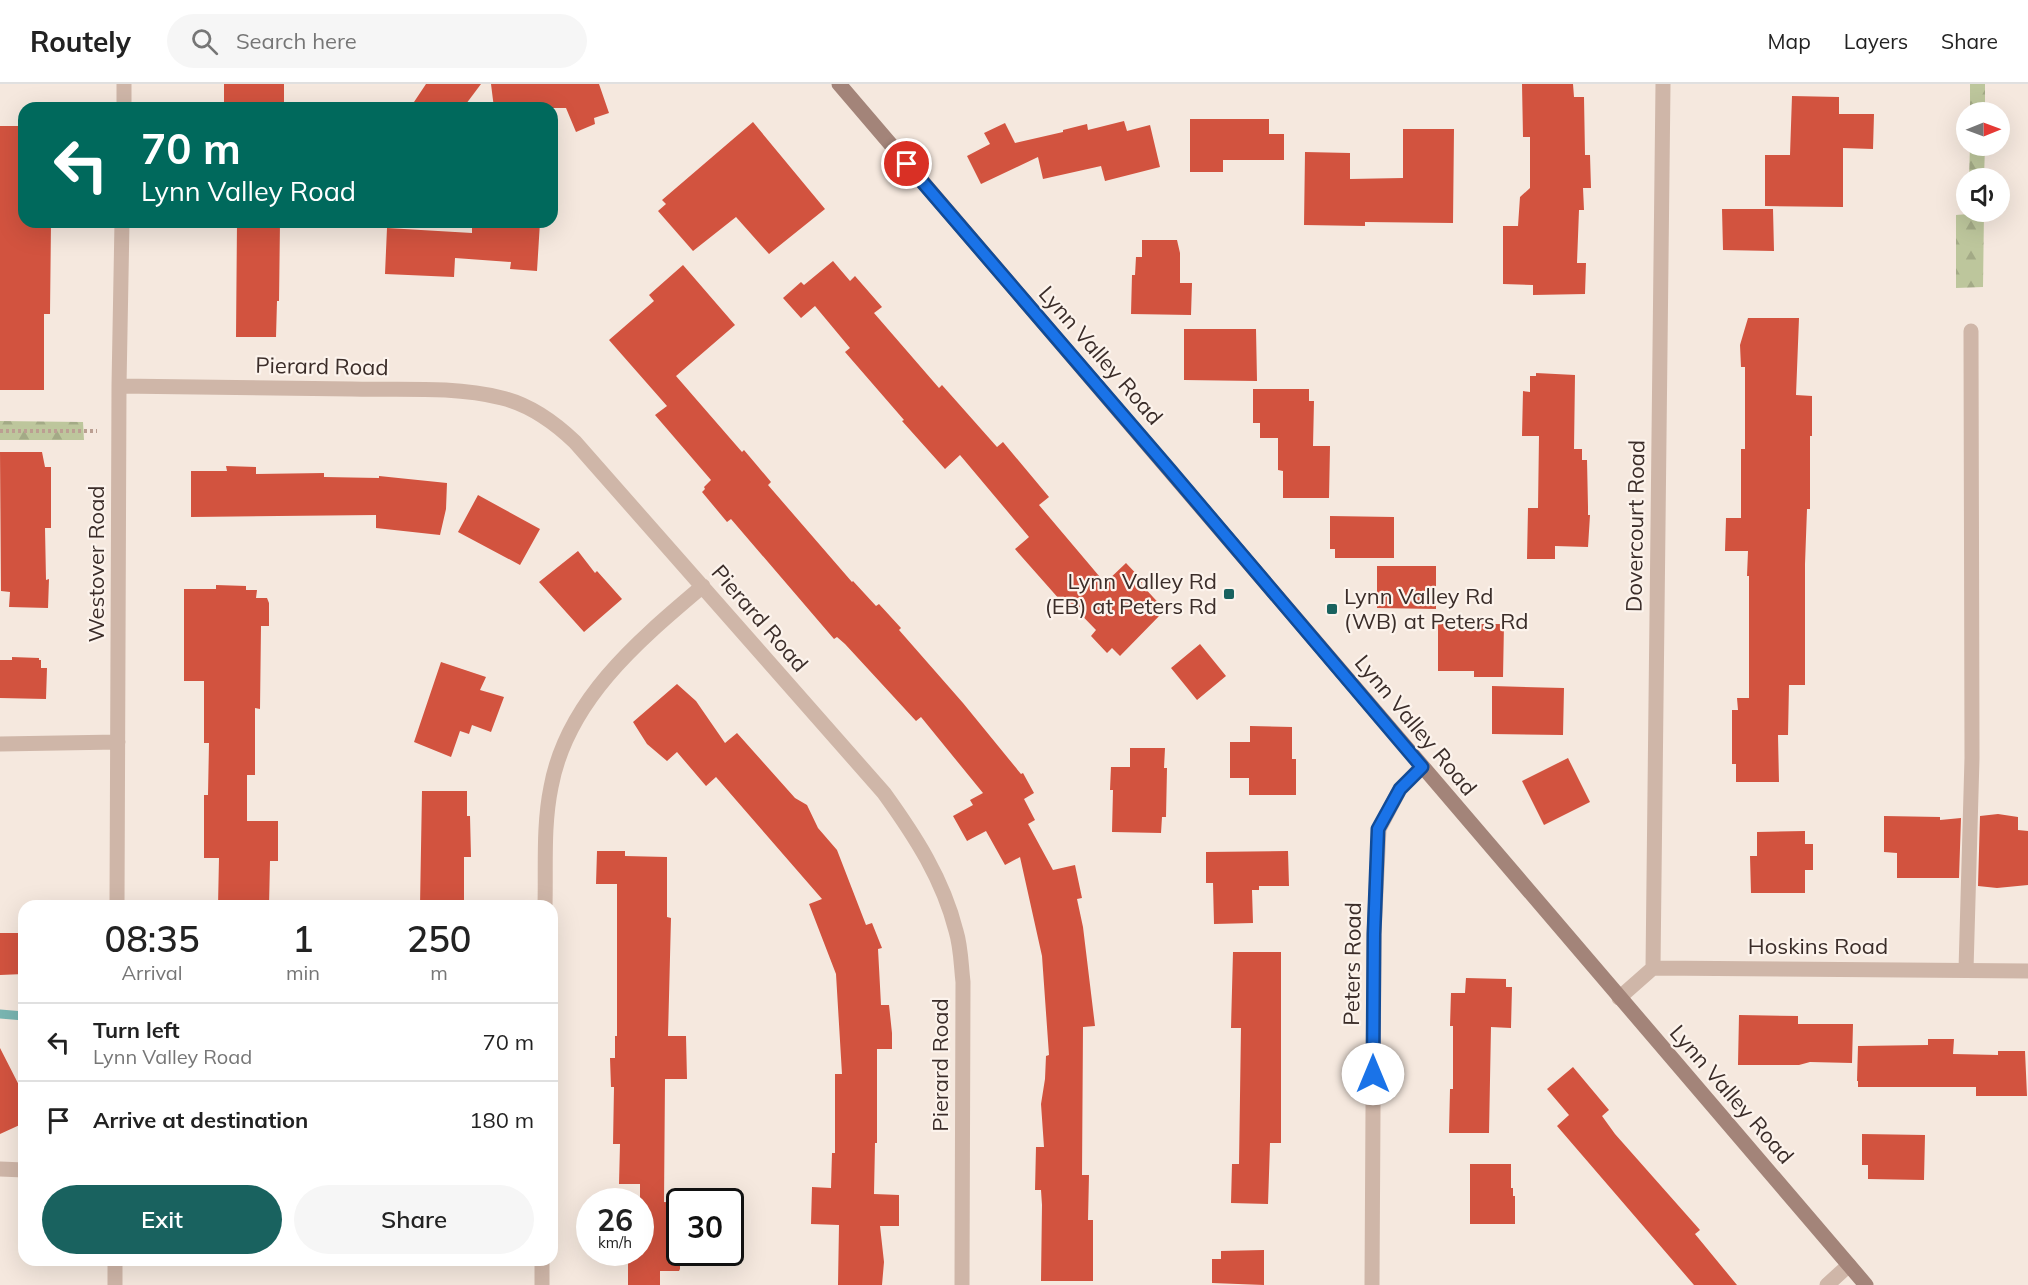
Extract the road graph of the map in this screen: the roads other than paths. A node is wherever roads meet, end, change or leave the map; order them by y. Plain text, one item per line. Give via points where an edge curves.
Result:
1 (124, 84) edge
2 (839, 84) edge
3 (1663, 84) edge
4 (124, 102) edge
5 (122, 228) edge
6 (1971, 332) dead end
7 (119, 386) junction
8 (703, 586) junction
9 (118, 742) junction
10 (0, 744) edge
11 (1422, 767) junction
12 (117, 900) edge
13 (545, 900) edge
14 (1653, 968) junction
15 (1966, 970) junction
16 (2028, 971) edge
17 (1619, 998) junction
18 (0, 1170) edge
19 (18, 1170) edge
20 (1849, 1265) junction
21 (115, 1266) edge
22 (542, 1266) edge
23 (115, 1285) edge
24 (542, 1285) edge
25 (962, 1285) edge
26 (1372, 1285) edge
27 (1827, 1285) edge
28 (1866, 1285) edge

1 - 4 street
2 - 11 street, Lynn Valley Road
3 - 14 street, Dovercourt Road
5 - 7 street, Westover Road
6 - 15 street via 1972,758
7 - 8 street, Pierard Road via 444,391 503,398 535,410 558,425
7 - 9 street, Westover Road
8 - 13 street via 611,669 572,727 551,785 545,828
8 - 25 street, Pierard Road via 884,793 915,837 941,885 957,933 963,982
9 - 10 street
9 - 12 street, Westover Road
11 - 17 street, Lynn Valley Road
11 - 26 street, Peters Road via 1400,789 1378,829
14 - 15 street, Hoskins Road
14 - 17 street
15 - 16 street, Hoskins Road
17 - 20 street, Lynn Valley Road
18 - 19 street
20 - 27 street
20 - 28 street, Lynn Valley Road
21 - 23 street
22 - 24 street

